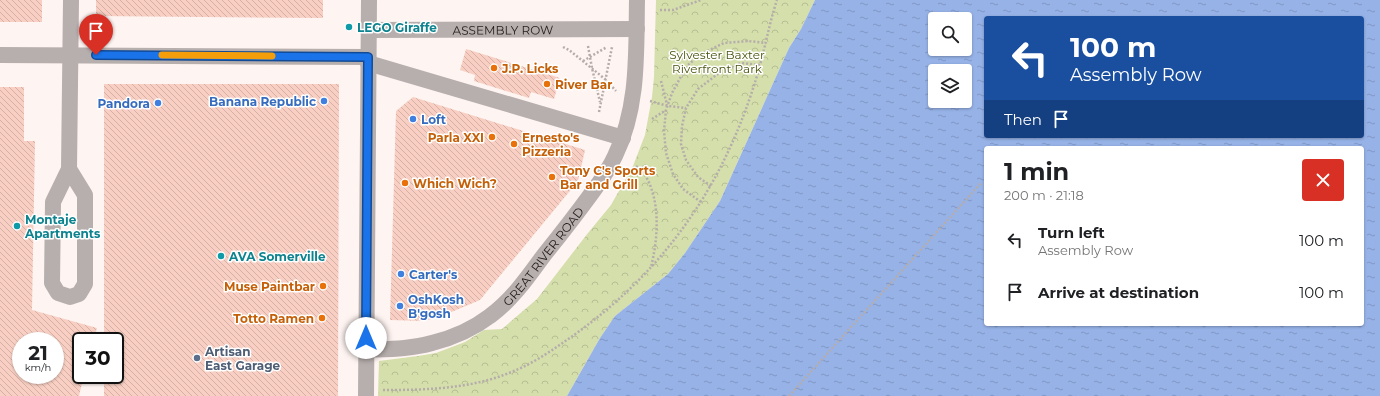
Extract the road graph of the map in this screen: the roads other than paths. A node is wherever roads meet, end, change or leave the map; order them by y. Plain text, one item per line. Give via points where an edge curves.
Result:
1 (71, 0) edge
2 (369, 0) edge
3 (637, 0) edge
4 (637, 29) junction
5 (368, 30) junction
6 (0, 55) edge
7 (71, 55) junction
8 (368, 60) junction
9 (623, 138) junction
10 (69, 169) junction
11 (366, 350) junction
12 (373, 393) edge

1 - 7 street
2 - 5 street
3 - 4 street, GREAT RIVER ROAD
4 - 5 street, ASSEMBLY ROW
4 - 9 street, GREAT RIVER ROAD via 635,82
5 - 8 street
6 - 7 street
7 - 8 street
7 - 10 street
8 - 9 street
8 - 11 street
9 - 11 street, GREAT RIVER ROAD via 605,175 582,207 521,286 489,317 470,329 431,344
10 - 10 street via 53,202 52,283 58,293 70,297 79,294 85,284 85,195
11 - 12 street

